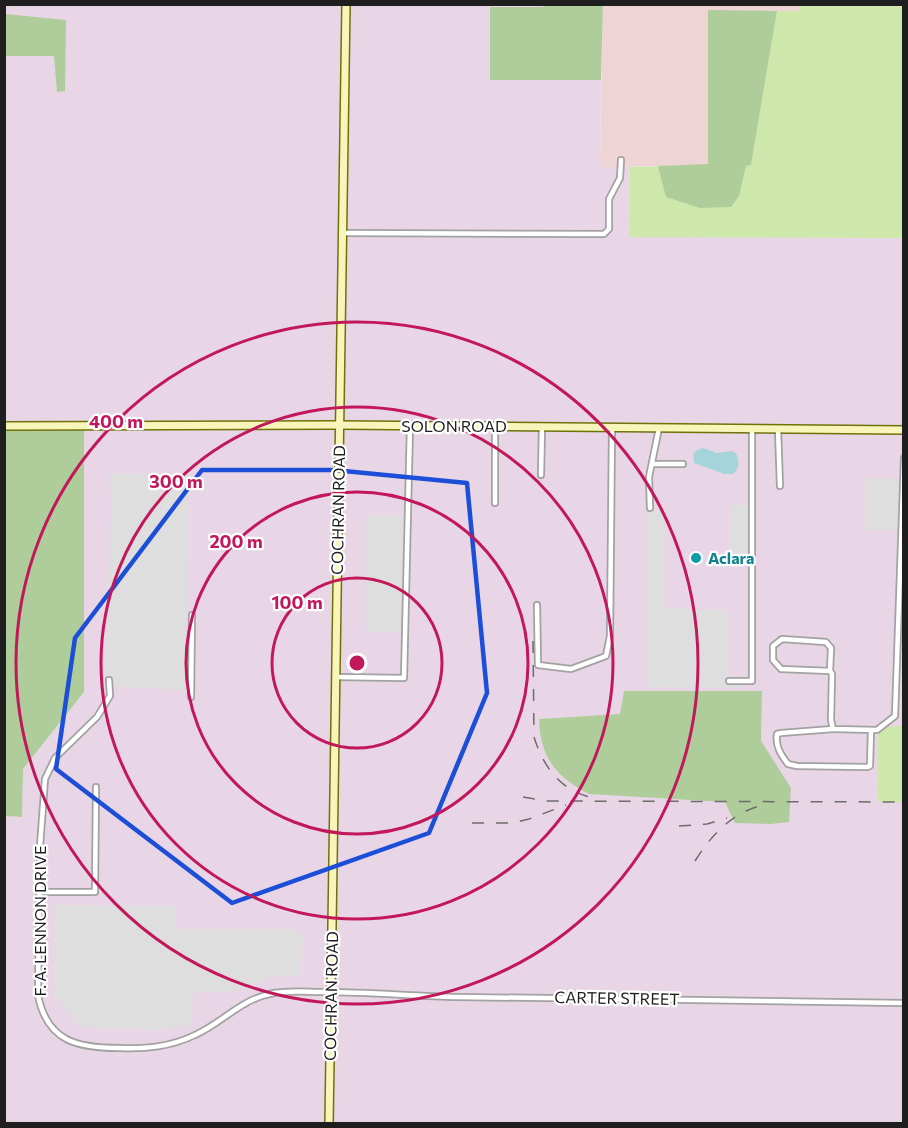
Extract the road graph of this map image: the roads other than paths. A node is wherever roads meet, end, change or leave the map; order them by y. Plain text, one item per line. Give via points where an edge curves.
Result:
1 (346, 4) edge
2 (621, 160) dead end
3 (342, 233) junction
4 (340, 425) junction
5 (4, 426) edge
6 (410, 426) junction
7 (495, 426) junction
8 (543, 427) junction
9 (612, 428) junction
10 (659, 429) junction
11 (752, 429) junction
12 (778, 429) junction
13 (903, 430) edge
14 (903, 458) edge
15 (653, 464) junction
16 (683, 464) dead end
17 (542, 475) dead end
18 (780, 486) dead end
19 (495, 503) dead end
20 (650, 508) dead end
21 (537, 605) dead end
22 (192, 615) dead end
23 (830, 671) junction
24 (336, 677) junction
25 (109, 680) dead end
26 (729, 681) dead end
27 (190, 697) dead end
28 (833, 729) junction
29 (871, 730) junction
30 (96, 787) dead end
31 (39, 892) junction
32 (331, 992) junction
33 (903, 1003) edge
34 (328, 1124) edge

1 - 3 street, COCHRAN ROAD
2 - 3 street via 620,178 609,199 609,229 604,234
3 - 4 street, COCHRAN ROAD
4 - 5 street, SOLON ROAD
4 - 6 street, SOLON ROAD
4 - 24 street, COCHRAN ROAD
6 - 7 street, SOLON ROAD
6 - 24 street via 404,678
7 - 8 street, SOLON ROAD
7 - 19 street
8 - 9 street, SOLON ROAD
8 - 17 street
9 - 10 street, SOLON ROAD
9 - 21 street via 610,636 606,656 571,669 538,665
10 - 11 street, SOLON ROAD
10 - 15 street
11 - 12 street, SOLON ROAD
11 - 26 street via 752,681
12 - 13 street, SOLON ROAD
12 - 18 street
14 - 29 street via 895,716 877,730
15 - 16 street
15 - 20 street via 649,477
22 - 27 street
23 - 23 street via 781,669 773,660 773,646 782,639 826,642 831,648
23 - 28 street
24 - 32 street, COCHRAN ROAD
25 - 31 street, F. A. LENNON DRIVE via 111,696 97,717 55,758 45,778
28 - 29 street
28 - 29 street via 777,734 777,746 788,764 867,767
30 - 31 street via 94,892
31 - 32 street, F. A. LENNON DRIVE via 40,1004 47,1021 60,1035 81,1046 160,1047 196,1035 258,996 292,991
32 - 33 street, CARTER STREET
32 - 34 street, COCHRAN ROAD

